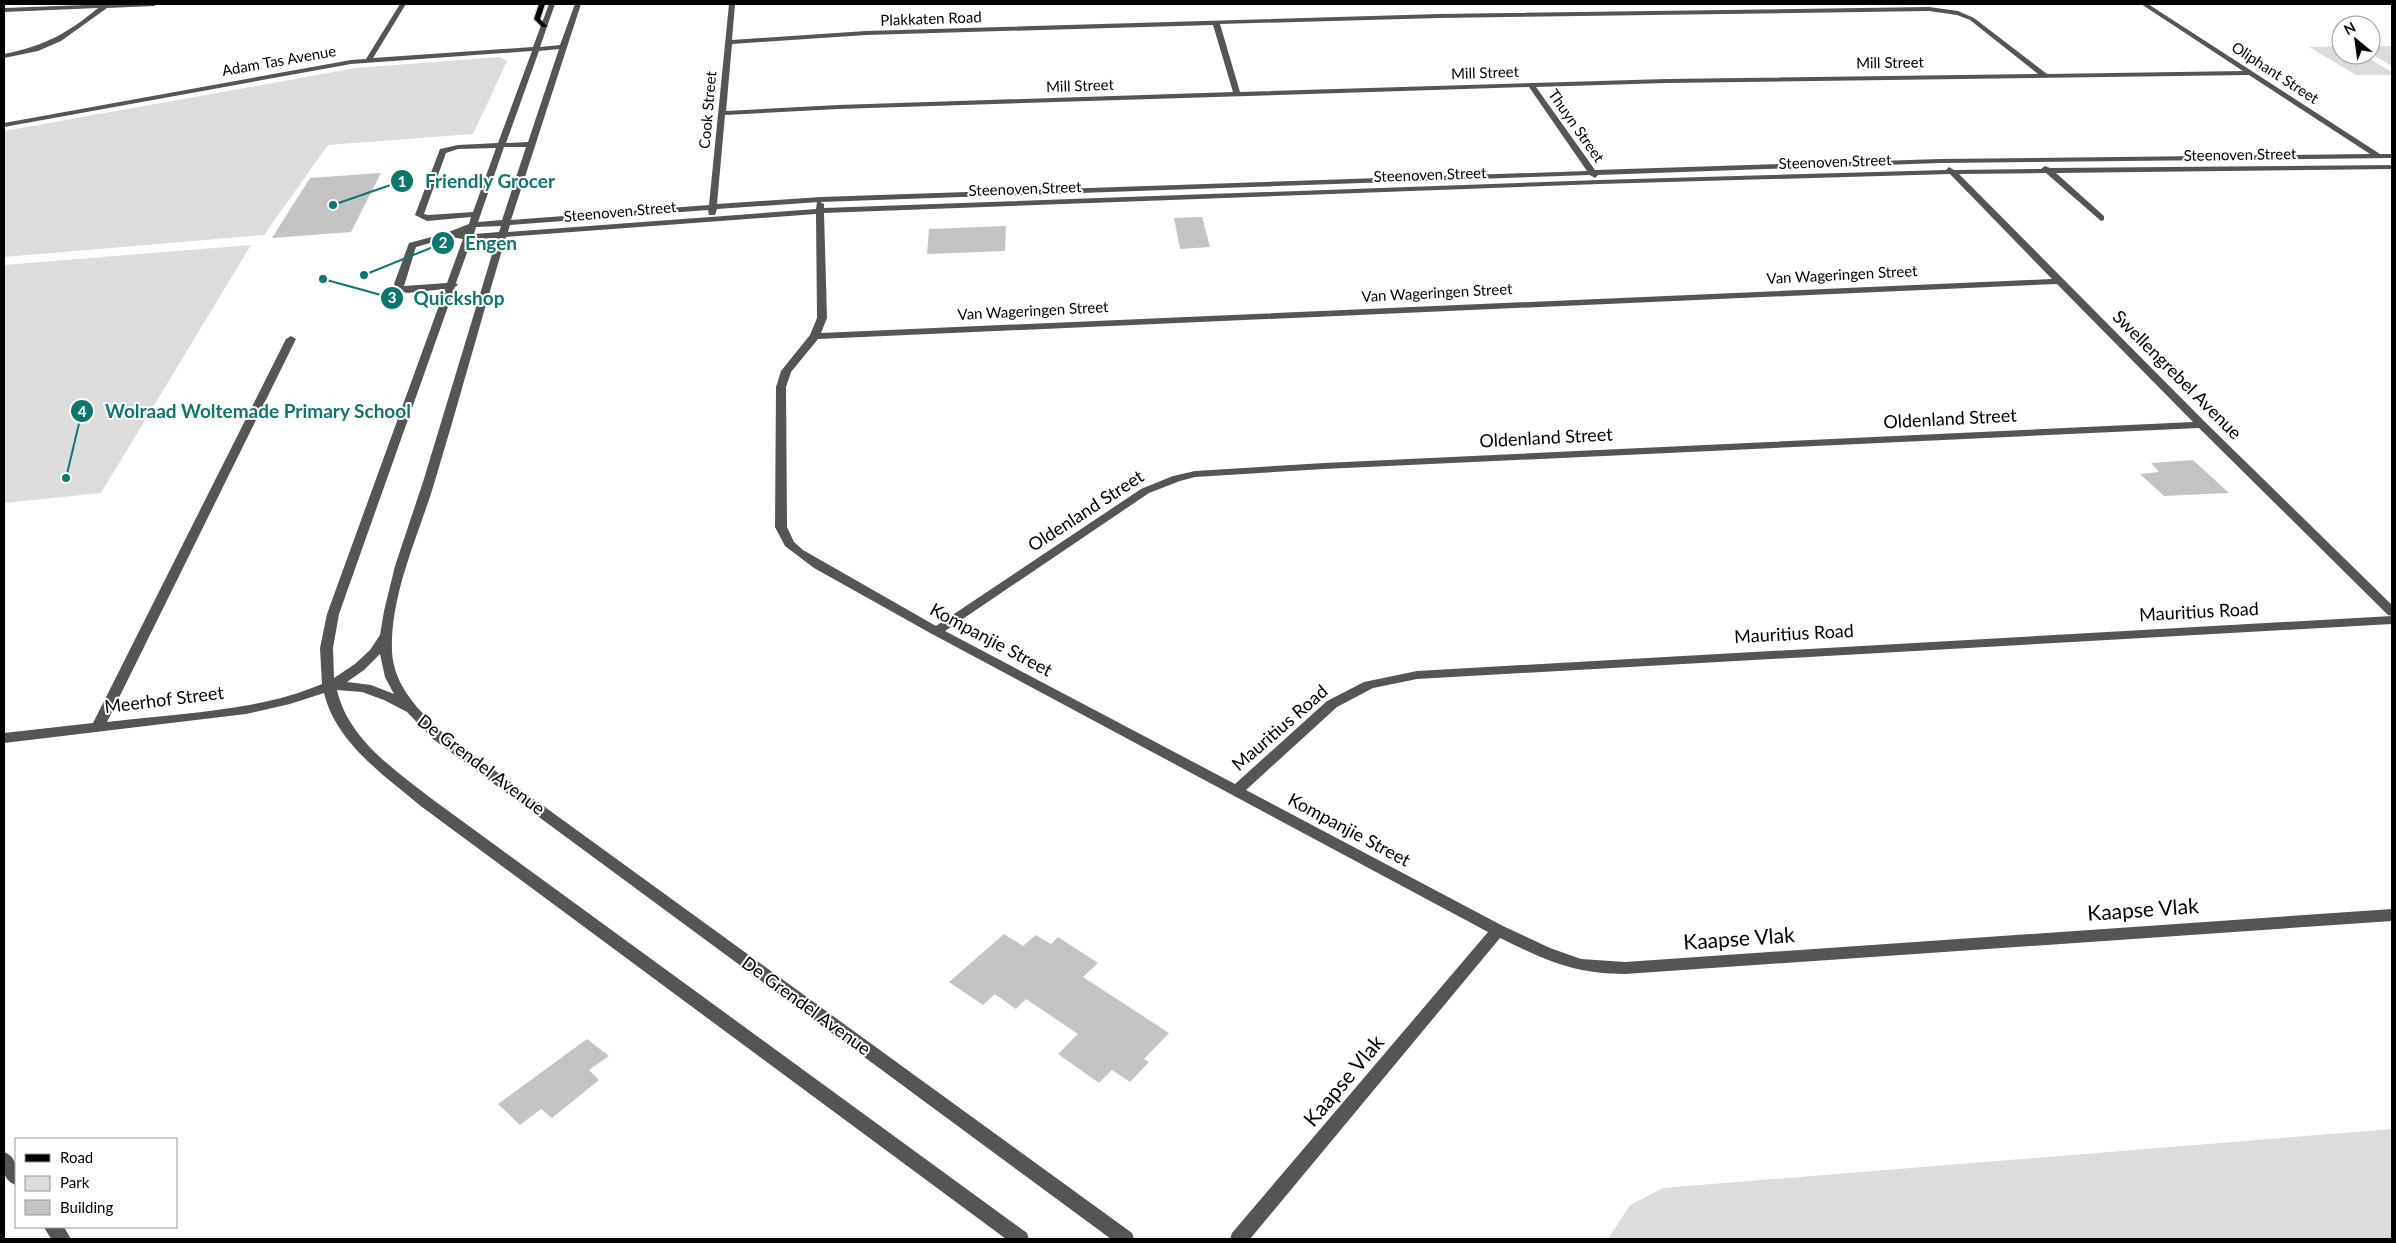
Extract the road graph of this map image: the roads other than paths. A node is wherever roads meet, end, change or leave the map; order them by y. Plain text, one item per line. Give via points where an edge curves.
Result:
1 (154, 4) edge
2 (403, 4) edge
3 (542, 4) edge
4 (552, 4) edge
5 (578, 4) edge
6 (732, 4) edge
7 (2144, 4) edge
8 (105, 6) junction
9 (4, 10) edge
10 (1216, 23) junction
11 (544, 26) junction
12 (728, 42) junction
13 (563, 47) junction
14 (536, 49) junction
15 (4, 56) edge
16 (369, 60) junction
17 (2250, 73) junction
18 (2044, 75) junction
19 (1531, 85) junction
20 (1237, 94) junction
21 (721, 113) junction
22 (4, 125) edge
23 (502, 144) junction
24 (532, 144) junction
25 (2380, 156) junction
26 (2392, 156) edge
27 (2035, 159) junction
28 (1940, 161) junction
29 (2392, 167) edge
30 (2048, 171) junction
31 (1591, 172) junction
32 (1952, 172) junction
33 (1599, 182) junction
34 (820, 205) junction
35 (713, 206) junction
36 (477, 214) junction
37 (712, 218) junction
38 (2101, 218) dead end
39 (507, 222) junction
40 (474, 225) junction
41 (449, 235) junction
42 (503, 235) junction
43 (470, 238) junction
44 (2061, 281) junction
45 (452, 285) junction
46 (815, 336) junction
47 (291, 339) dead end
48 (2202, 425) junction
49 (2392, 612) edge
50 (2392, 620) edge
51 (936, 631) junction
52 (387, 634) junction
53 (327, 687) junction
54 (411, 712) junction
55 (98, 727) junction
56 (4, 738) edge
57 (1237, 790) junction
58 (2392, 915) edge
59 (1498, 930) junction
60 (4, 1160) edge
61 (15, 1176) edge
62 (54, 1228) edge
63 (62, 1239) edge
64 (1020, 1239) edge
65 (1125, 1239) edge
66 (1239, 1239) edge

1 - 8 street
2 - 16 street
3 - 11 main road via 537,19
4 - 11 street
5 - 13 street, De Grendel Avenue
6 - 12 street, Cook Street
7 - 17 street, Oliphant Street
8 - 9 street
8 - 15 street via 58,42
10 - 12 street, Plakkaten Road via 866,33
10 - 18 street, Plakkaten Road via 1438,14 1935,10 1972,19
10 - 20 street
11 - 14 street
12 - 21 street, Cook Street
13 - 14 street, Adam Tas Avenue
13 - 24 street, De Grendel Avenue
14 - 16 street, Adam Tas Avenue
14 - 23 street
16 - 22 street, Adam Tas Avenue
17 - 18 street, Mill Street
17 - 25 street, Oliphant Street
18 - 19 street, Mill Street
19 - 20 street, Mill Street
19 - 31 street, Thuyn Street
20 - 21 street, Mill Street
21 - 35 street, Cook Street
23 - 24 street
23 - 36 street
23 - 36 street via 443,151 418,214 427,218
24 - 39 street, De Grendel Avenue
25 - 26 street, Steenoven Street
25 - 27 street, Steenoven Street
25 - 29 street, Oliphant Street
27 - 28 street, Steenoven Street
27 - 30 street
28 - 31 street, Steenoven Street
28 - 32 street, Swellengrebel Avenue
29 - 30 street, Steenoven Street
30 - 32 street, Steenoven Street
30 - 38 street
31 - 33 street, Thuyn Street
31 - 34 street, Steenoven Street
32 - 33 street, Steenoven Street
32 - 44 street, Swellengrebel Avenue
33 - 34 street, Steenoven Street
34 - 35 street, Steenoven Street
34 - 37 street, Steenoven Street
34 - 46 street, Kompanjie Street via 822,318
35 - 37 street, Cook Street
35 - 39 street, Steenoven Street
36 - 40 street
37 - 42 street, Steenoven Street
39 - 40 street, Steenoven Street
39 - 42 street, De Grendel Avenue
40 - 41 street, Steenoven Street
40 - 43 street
41 - 43 street, Steenoven Street
41 - 45 street, Steenoven Street via 412,245 399,286 408,290
42 - 43 street, Steenoven Street
42 - 52 street, De Grendel Avenue via 392,598
43 - 45 street
44 - 46 street, Van Wageringen Street
44 - 48 street, Swellengrebel Avenue
45 - 53 street via 332,614 326,644
46 - 51 street, Kompanjie Street via 786,371 781,387 781,527 784,536 798,553
47 - 55 street
48 - 49 street, Swellengrebel Avenue
48 - 51 street, Oldenland Street via 1195,474 1144,491
50 - 57 street, Mauritius Road via 1417,675 1369,685 1332,704
51 - 57 street, Kompanjie Street
52 - 53 street via 367,660
52 - 54 street, De Grendel Avenue via 386,651 391,676
53 - 54 street via 351,685 374,689 387,694
53 - 55 street, Meerhof Street via 246,710
53 - 64 street via 339,715 363,749 427,803
54 - 65 street, De Grendel Avenue via 453,747
55 - 56 street, Meerhof Street
57 - 59 street, Kompanjie Street
58 - 59 street, Kaapse Vlak via 1625,968 1574,963 1551,956
59 - 66 street, Kaapse Vlak
60 - 61 street
62 - 63 street

